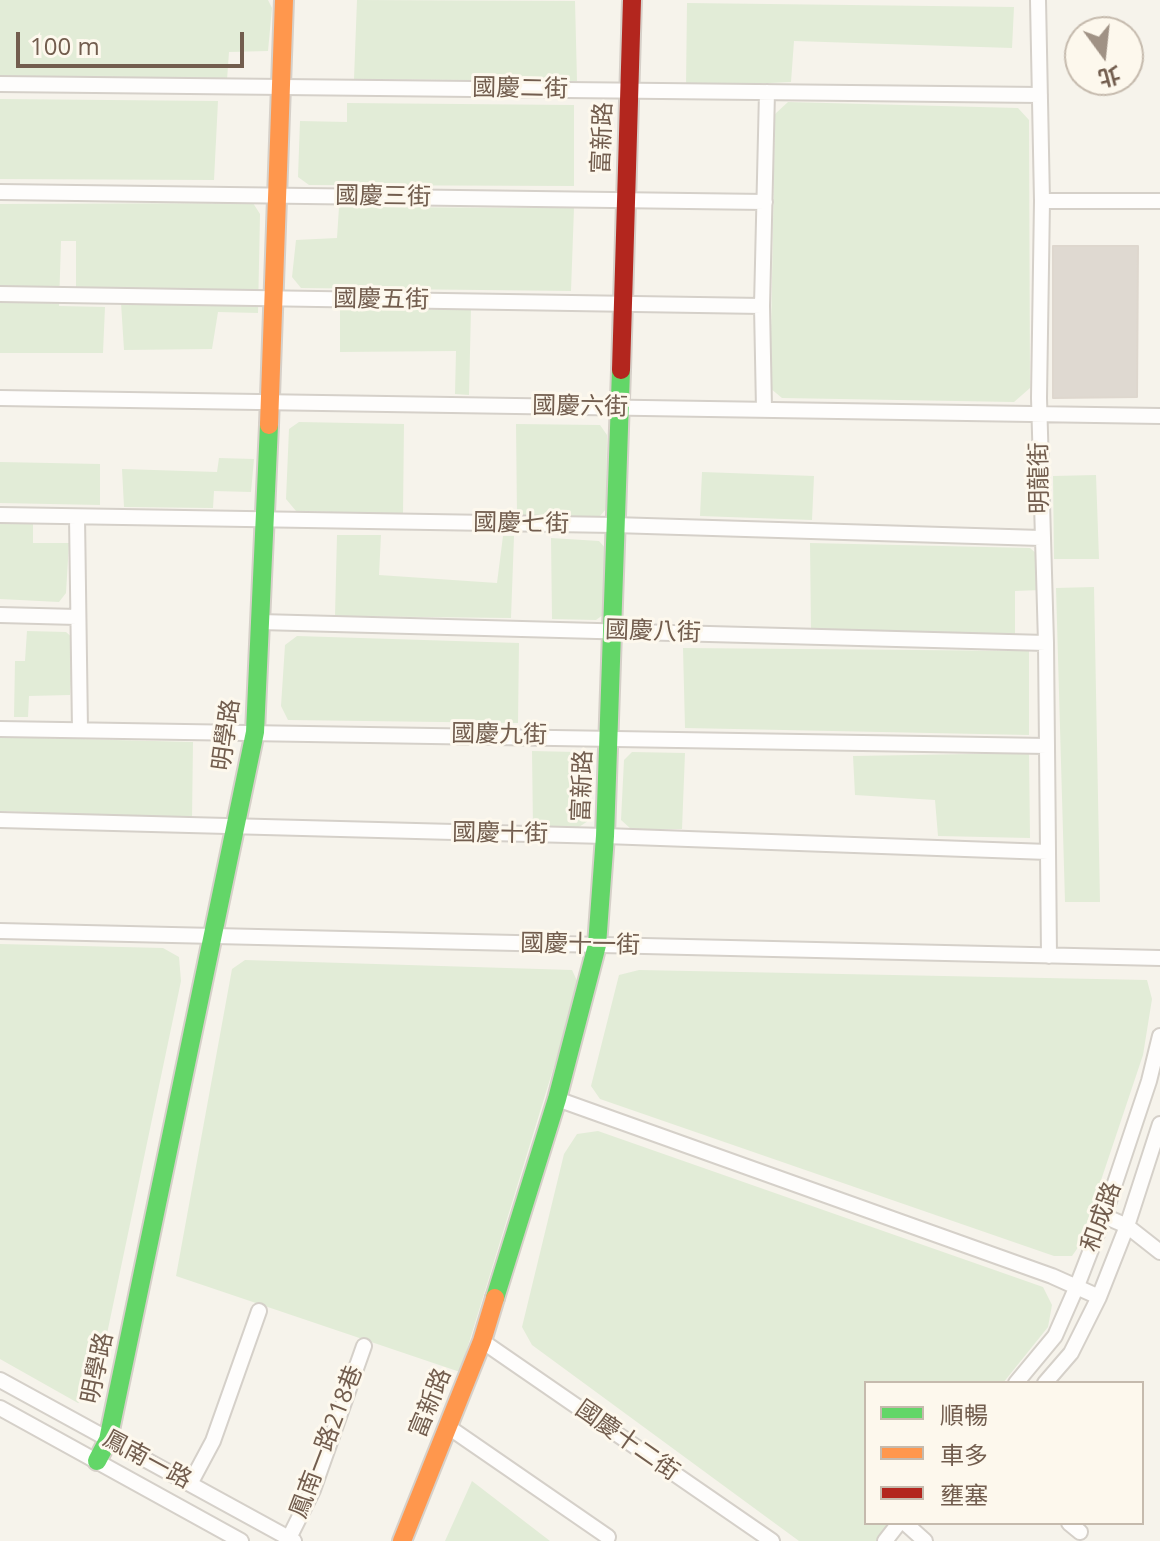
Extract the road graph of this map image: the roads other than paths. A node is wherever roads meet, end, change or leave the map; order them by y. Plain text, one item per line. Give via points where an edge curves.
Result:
1 (284, 0) edge
2 (632, 0) edge
3 (1038, 0) edge
4 (0, 84) edge
5 (282, 86) junction
6 (628, 91) junction
7 (767, 92) junction
8 (1040, 95) junction
9 (0, 192) edge
10 (278, 195) junction
11 (625, 200) junction
12 (1042, 201) junction
13 (1160, 201) edge
14 (765, 202) junction
15 (0, 294) edge
16 (274, 298) junction
17 (623, 304) junction
18 (762, 306) junction
19 (0, 398) edge
20 (270, 402) junction
21 (618, 407) junction
22 (764, 409) junction
23 (1040, 414) junction
24 (1160, 416) edge
25 (0, 515) edge
26 (77, 517) junction
27 (266, 520) junction
28 (614, 525) junction
29 (1041, 538) junction
30 (0, 615) edge
31 (77, 617) junction
32 (260, 622) junction
33 (613, 631) junction
34 (1046, 643) junction
35 (0, 729) edge
36 (80, 730) junction
37 (255, 732) junction
38 (608, 737) junction
39 (1047, 746) junction
40 (0, 820) edge
41 (236, 827) junction
42 (605, 836) junction
43 (1048, 852) junction
44 (0, 931) edge
45 (211, 936) junction
46 (597, 945) junction
47 (1049, 956) junction
48 (1160, 958) edge
49 (1160, 1036) edge
50 (1154, 1082) edge
51 (557, 1099) junction
52 (1160, 1124) edge
53 (1104, 1216) junction
54 (1127, 1226) junction
55 (1160, 1252) edge
56 (1077, 1286) junction
57 (1099, 1297) junction
58 (259, 1311) dead end
59 (482, 1341) junction
60 (364, 1346) dead end
61 (0, 1380) edge
62 (1018, 1381) edge
63 (1047, 1381) edge
64 (0, 1408) edge
65 (447, 1426) junction
66 (108, 1440) junction
67 (97, 1461) junction
68 (190, 1484) junction
69 (900, 1525) edge
70 (904, 1525) edge
71 (608, 1537) dead end
72 (919, 1539) edge
73 (292, 1540) edge
74 (241, 1541) edge
75 (402, 1541) edge
76 (772, 1541) edge
77 (885, 1541) edge

1 - 5 street, 明學路
2 - 6 street, 富新路
3 - 8 street, 明龍街
4 - 5 street, 國慶二街
5 - 6 street, 國慶二街
5 - 10 street, 明學路
6 - 7 street, 國慶二街
6 - 11 street, 富新路
7 - 8 street, 國慶二街
7 - 14 street
8 - 12 street, 明龍街
9 - 10 street, 國慶三街
10 - 11 street, 國慶三街
10 - 16 street, 明學路
11 - 14 street, 國慶三街
11 - 17 street, 富新路
12 - 13 street
12 - 23 street, 明龍街
14 - 18 street
15 - 16 street, 國慶五街
16 - 17 street, 國慶五街
16 - 20 street, 明學路
17 - 18 street, 國慶五街
17 - 21 street, 富新路
18 - 22 street
19 - 20 street, 國慶六街
20 - 21 street, 國慶六街
20 - 27 street, 明學路
21 - 22 street, 國慶六街
21 - 28 street, 富新路
22 - 23 street, 國慶六街
23 - 24 street, 國慶六街
23 - 29 street, 明龍街
25 - 26 street, 國慶七街
26 - 27 street, 國慶七街
26 - 31 street
27 - 28 street, 國慶七街
27 - 32 street, 明學路
28 - 29 street, 國慶七街
28 - 33 street, 富新路
29 - 34 street, 明龍街
30 - 31 street
31 - 36 street
32 - 33 street, 國慶八街
32 - 37 street, 明學路
33 - 34 street, 國慶八街
33 - 38 street, 富新路
34 - 39 street, 明龍街
35 - 36 street, 國慶九街
36 - 37 street, 國慶九街
37 - 38 street, 國慶九街
37 - 41 street, 明學路
38 - 39 street, 國慶九街
38 - 42 street, 富新路
39 - 43 street, 明龍街
40 - 41 street, 國慶十街
41 - 42 street, 國慶十街
41 - 45 street, 明學路
42 - 43 street, 國慶十街
42 - 46 street, 富新路
43 - 47 street, 明龍街
44 - 45 street, 國慶十一街
45 - 46 street, 國慶十一街
45 - 66 street, 明學路
46 - 47 street, 國慶十一街
46 - 51 street, 富新路
47 - 48 street, 國慶十一街
49 - 50 street, 和成路
50 - 53 street, 和成路
51 - 56 street
51 - 59 street, 富新路
52 - 54 street, 和成路
53 - 54 street
53 - 56 street, 和成路
54 - 55 street
54 - 57 street, 和成路
56 - 57 street
56 - 62 street, 和成路 via 1055,1336
57 - 63 street, 和成路 via 1071,1353
58 - 68 street via 213,1441
59 - 65 street, 富新路
59 - 76 street, 國慶十二街
60 - 73 street, 鳳南一路218巷
61 - 66 street, 鳳南一路
64 - 67 street, 鳳南一路
65 - 71 street
65 - 75 street, 富新路
66 - 67 street, 明學路
66 - 68 street, 鳳南一路
67 - 74 street, 鳳南一路
68 - 73 street, 鳳南一路
69 - 77 street
70 - 72 street

